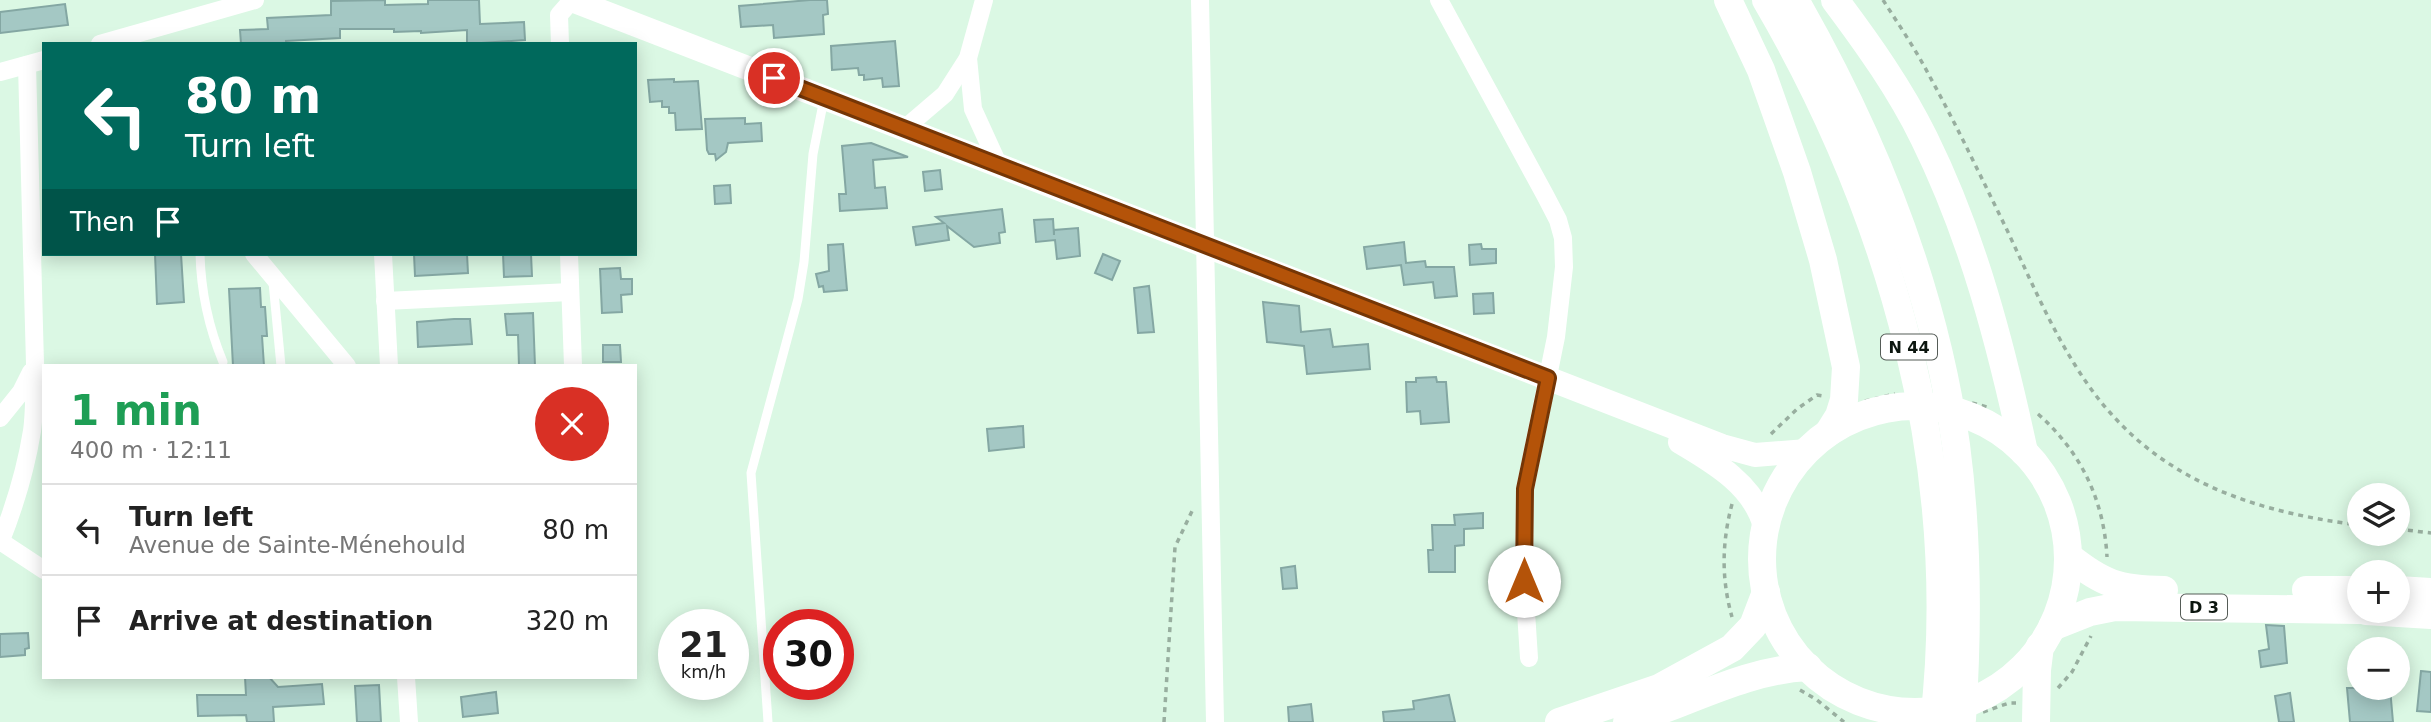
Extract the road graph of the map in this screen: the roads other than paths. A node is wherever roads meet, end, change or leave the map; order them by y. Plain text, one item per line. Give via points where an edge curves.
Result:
1 (255, 0) edge
2 (572, 0) edge
3 (984, 0) edge
4 (1200, 0) edge
5 (1439, 0) edge
6 (1728, 0) edge
7 (1766, 0) edge
8 (1795, 0) edge
9 (1835, 0) edge
10 (107, 42) edge
11 (560, 42) edge
12 (968, 58) junction
13 (35, 62) edge
14 (0, 72) edge
15 (824, 98) junction
16 (904, 129) junction
17 (999, 166) junction
18 (200, 256) edge
19 (256, 256) edge
20 (383, 256) edge
21 (569, 256) edge
22 (272, 276) junction
23 (570, 292) junction
24 (386, 301) junction
25 (223, 362) dead end
26 (35, 364) junction
27 (281, 364) edge
28 (345, 364) edge
29 (389, 364) edge
30 (573, 364) edge
31 (1548, 378) junction
32 (1632, 412) junction
33 (0, 418) edge
34 (1829, 432) junction
35 (1807, 451) junction
36 (2024, 452) junction
37 (1765, 527) junction
38 (0, 542) edge
39 (2068, 556) junction
40 (42, 569) edge
41 (2347, 590) edge
42 (2410, 591) edge
43 (1766, 592) junction
44 (2431, 592) edge
45 (2347, 610) edge
46 (2410, 614) edge
47 (2431, 615) edge
48 (2046, 637) junction
49 (1529, 658) dead end
50 (1808, 667) junction
51 (406, 679) edge
52 (1856, 710) edge
53 (1922, 717) edge
54 (409, 722) edge
55 (768, 722) edge
56 (1215, 722) edge
57 (1559, 722) edge
58 (1627, 722) edge
59 (1961, 722) edge
60 (2036, 722) edge

1 - 10 street
2 - 11 street via 559,15
2 - 15 main road
3 - 12 street
4 - 56 street
5 - 31 street via 1560,229 1562,296
6 - 34 main road via 1761,70 1823,260 1846,367 1844,400
7 - 53 main road, N 44 via 1850,165 1906,334 1922,411 1937,527 1940,630
8 - 59 main road, N 44 via 1842,87 1885,182 1936,343 1955,444 1965,537
9 - 36 main road via 1912,114 1956,211 1994,328
12 - 16 street via 945,94
12 - 17 street via 973,109
13 - 14 street
13 - 26 street
15 - 16 main road
15 - 55 lane via 798,299 751,473
16 - 17 main road
17 - 31 main road
18 - 25 lane via 206,315
19 - 22 street
20 - 24 street
21 - 23 street
22 - 27 lane
22 - 28 street
23 - 24 street
23 - 30 street
24 - 29 street
26 - 33 street via 21,393
26 - 38 street via 32,431
31 - 32 main road
31 - 49 street via 1525,489
32 - 35 main road via 1739,452
32 - 37 main road via 1731,477 1753,500
34 - 35 main road
34 - 36 main road via 1864,415 1898,407 1938,408 1976,419
35 - 37 main road via 1776,494
36 - 39 main road via 2056,500
37 - 43 main road via 1762,571
38 - 40 street
39 - 41 main road, D 3 via 2106,582 2131,588
39 - 48 main road via 2064,593
42 - 44 main road
43 - 50 main road via 1782,633
43 - 57 main road via 1752,626 1722,654 1660,688
45 - 48 main road, D 3 via 2115,607 2090,612
46 - 47 main road
48 - 53 main road via 2025,664 1989,692
48 - 60 main road via 2037,670
50 - 52 main road
50 - 58 main road via 1760,673
51 - 54 street
52 - 53 main road via 1870,705

